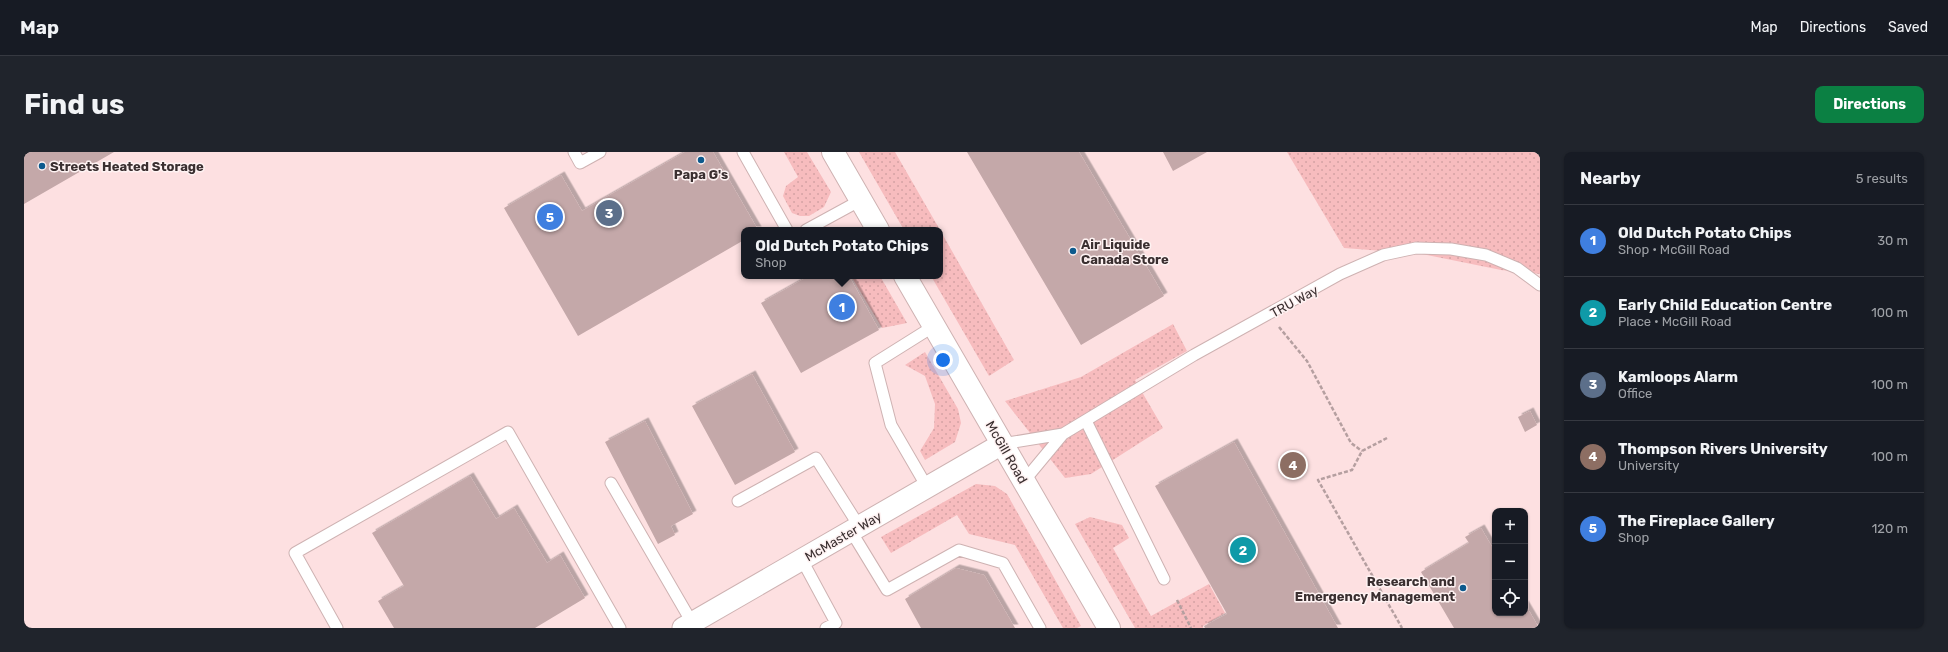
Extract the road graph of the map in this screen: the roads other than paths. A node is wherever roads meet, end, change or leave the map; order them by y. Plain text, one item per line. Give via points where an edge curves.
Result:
1 (574, 152) edge
2 (600, 152) edge
3 (743, 152) edge
4 (833, 152) edge
5 (861, 200) junction
6 (785, 227) edge
7 (812, 227) edge
8 (876, 227) edge
9 (907, 279) edge
10 (1540, 284) edge
11 (934, 326) junction
12 (1086, 420) junction
13 (1063, 434) junction
14 (1002, 444) junction
15 (1024, 481) junction
16 (611, 483) dead end
17 (927, 487) junction
18 (738, 501) dead end
19 (855, 529) junction
20 (802, 560) junction
21 (1164, 579) dead end
22 (690, 626) edge
23 (337, 628) edge
24 (620, 628) edge
25 (826, 628) edge
26 (1040, 628) edge
27 (1109, 628) edge

1 - 2 lane via 580,163
3 - 6 lane
4 - 5 street
5 - 7 lane
5 - 8 street
9 - 11 street, McGill Road
10 - 12 lane, TRU Way via 1517,268 1486,255 1451,249 1416,248 1383,255 1340,274 1194,355
11 - 14 street, McGill Road
11 - 17 lane via 875,363 891,425
12 - 13 lane, TRU Way
12 - 21 lane
13 - 14 lane
13 - 15 lane
14 - 15 street, McGill Road
14 - 17 street, McMaster Way
15 - 27 street, McGill Road
16 - 22 lane
17 - 19 street, McMaster Way
18 - 19 lane via 816,458
19 - 20 street, McMaster Way
19 - 26 lane via 887,590 959,550 1003,563
20 - 22 street, McMaster Way
20 - 25 lane via 836,623
23 - 24 lane via 295,553 508,432

